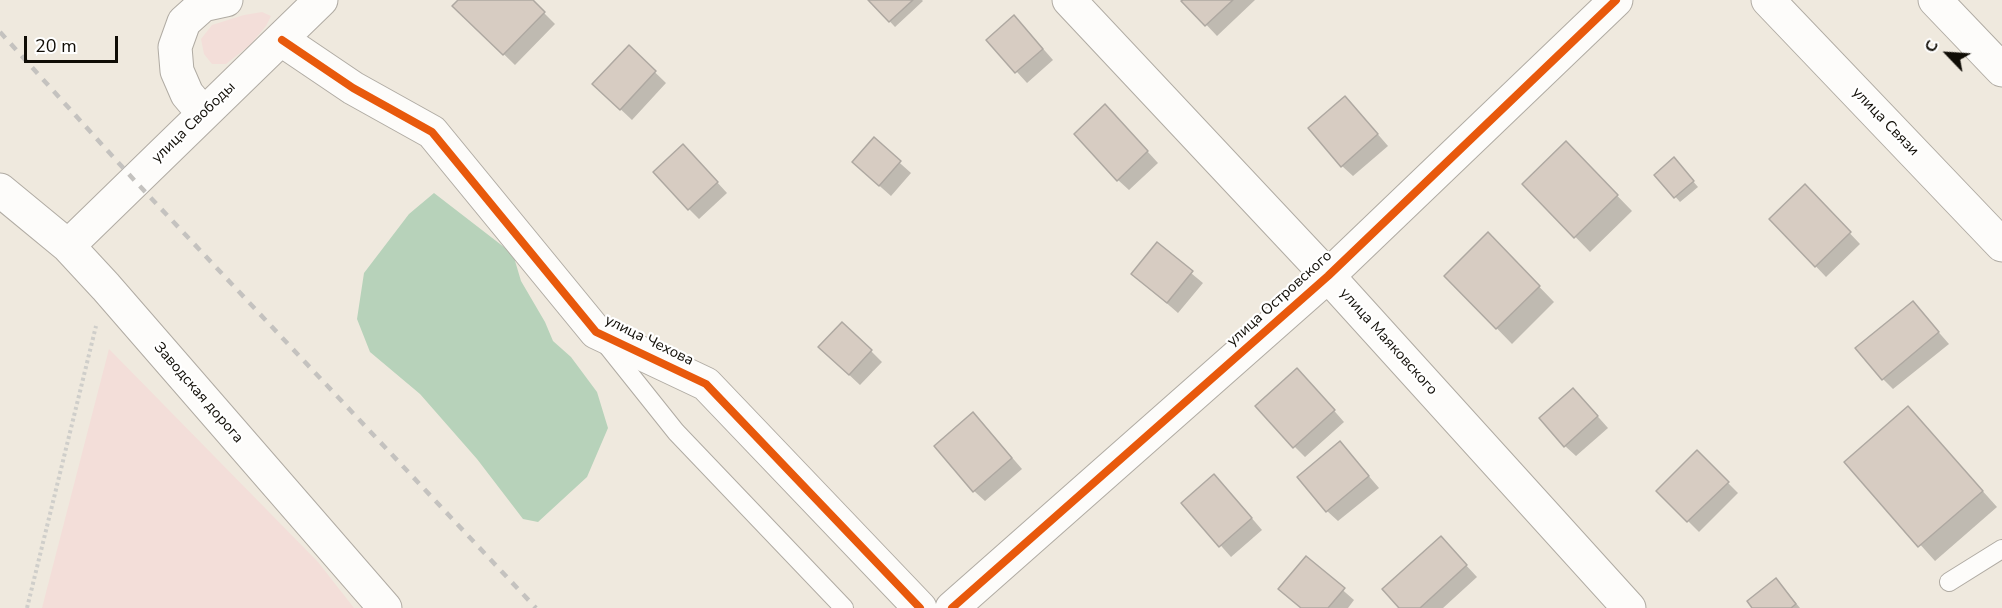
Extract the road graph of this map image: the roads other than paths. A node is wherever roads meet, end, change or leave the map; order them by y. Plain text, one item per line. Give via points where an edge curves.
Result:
1 (226, 0) edge
2 (1069, 0) edge
3 (1616, 0) edge
4 (1768, 0) edge
5 (1935, 0) edge
6 (310, 1) edge
7 (282, 40) junction
8 (2002, 70) edge
9 (203, 113) junction
10 (0, 190) edge
11 (2002, 245) edge
12 (68, 246) junction
13 (1328, 276) junction
14 (596, 332) junction
15 (2002, 549) edge
16 (1948, 582) dead end
17 (385, 608) edge
18 (844, 608) edge
19 (920, 608) edge
20 (952, 608) edge
21 (1629, 608) edge

1 - 9 street via 203,5 184,22 175,47 177,71 187,94
2 - 13 street, улица Маяковского
3 - 13 street, улица Островского
4 - 11 street, улица Связи
5 - 8 street
6 - 7 street, улица Свободы
7 - 9 street, улица Свободы
7 - 14 street, улица Чехова via 353,88 432,132
9 - 12 street, улица Свободы
10 - 12 street, Заводская дорога
12 - 17 street, Заводская дорога
13 - 20 street, улица Островского
13 - 21 street, улица Маяковского
14 - 18 lane via 676,432
14 - 19 street, улица Чехова via 706,384
15 - 16 lane

